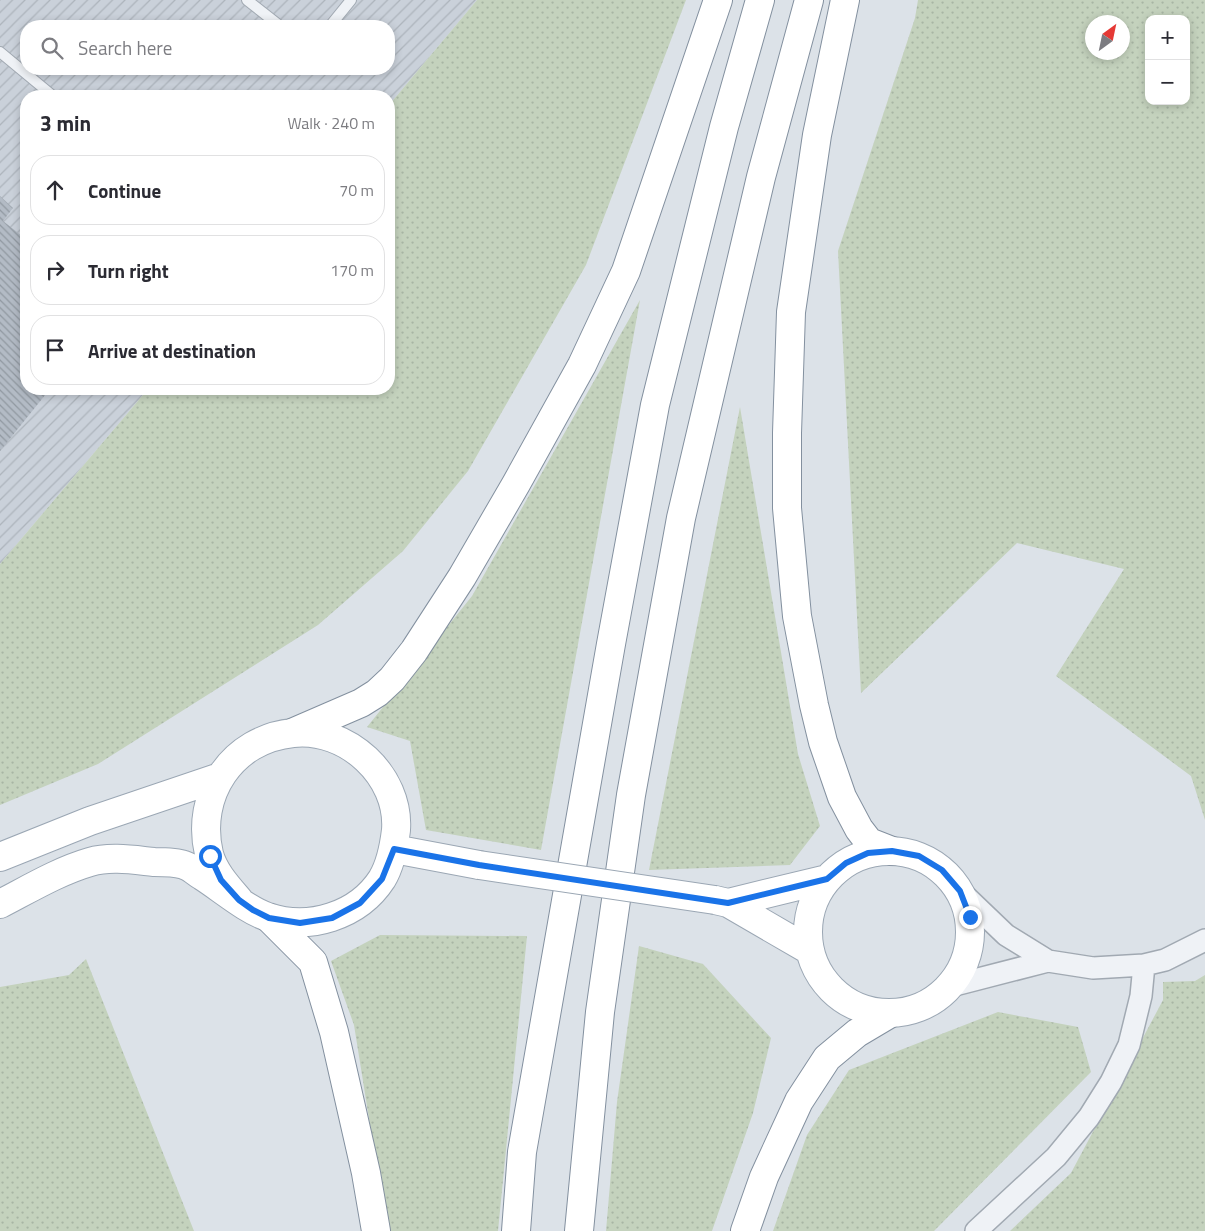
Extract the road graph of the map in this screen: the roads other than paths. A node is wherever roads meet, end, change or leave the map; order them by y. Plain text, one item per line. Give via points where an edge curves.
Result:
1 (247, 0) edge
2 (351, 0) edge
3 (718, 0) edge
4 (760, 0) edge
5 (809, 0) edge
6 (845, 0) edge
7 (272, 20) edge
8 (335, 20) edge
9 (0, 52) edge
10 (20, 69) edge
11 (28, 75) edge
12 (46, 90) edge
13 (294, 732) junction
14 (220, 777) junction
15 (394, 849) junction
16 (892, 851) junction
17 (0, 857) edge
18 (827, 879) junction
19 (960, 891) junction
20 (239, 900) junction
21 (721, 902) junction
22 (0, 904) edge
23 (269, 918) junction
24 (1205, 940) edge
25 (809, 950) junction
26 (1048, 961) junction
27 (1144, 965) junction
28 (951, 986) junction
29 (889, 1014) junction
30 (376, 1231) edge
31 (516, 1231) edge
32 (579, 1231) edge
33 (745, 1231) edge
34 (976, 1231) edge

1 - 7 lane
2 - 8 lane
3 - 13 main road via 626,271 582,365 516,484 462,577 392,679 361,704
4 - 31 main road via 724,127 655,405 522,1152
5 - 32 main road via 761,177 681,518 631,795 600,1012
6 - 16 main road via 817,136 791,312 787,508 797,616 823,742 842,797 859,829 869,842
9 - 10 lane
11 - 12 lane
13 - 14 main road via 265,739 239,754
13 - 15 main road via 324,735 351,746 374,766 389,791 396,820
14 - 17 main road via 90,821
14 - 20 main road via 209,802 205,829 210,856 221,880
15 - 21 main road, bridge
15 - 23 main road via 382,879 360,903 332,918 300,923
16 - 18 main road via 868,853 846,863
16 - 19 main road via 919,856 942,870
18 - 21 main road
18 - 25 main road via 814,900 808,923
19 - 26 street via 1006,935
19 - 28 main road via 970,917 970,944 964,966
20 - 22 main road via 185,864 128,859 92,862 64,872
20 - 23 main road
21 - 25 main road
23 - 30 main road via 313,962 334,1032
24 - 27 street via 1165,960
25 - 29 main road via 820,976 838,996 862,1009
26 - 27 street via 1094,968
26 - 28 street
27 - 34 street via 1141,996 1129,1045 1098,1103 1056,1157
28 - 29 main road via 933,1001 912,1011
29 - 33 main road via 857,1033 827,1058 799,1102 764,1177

